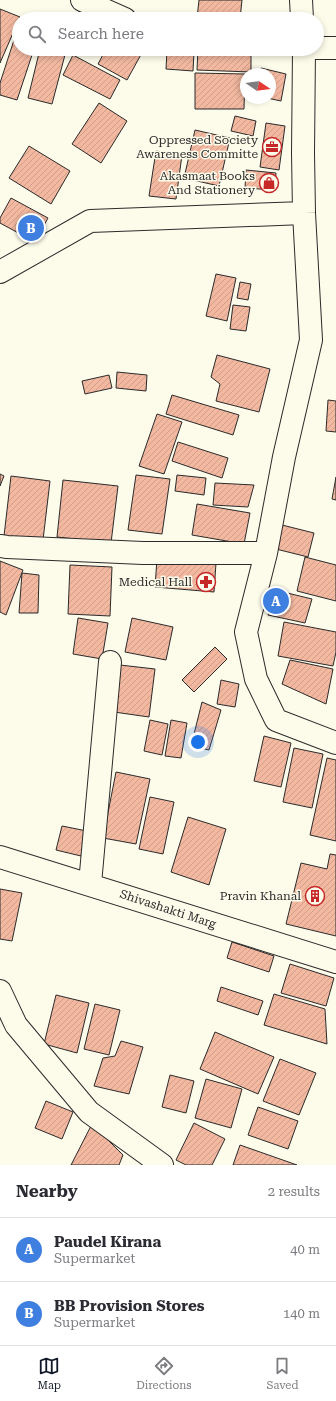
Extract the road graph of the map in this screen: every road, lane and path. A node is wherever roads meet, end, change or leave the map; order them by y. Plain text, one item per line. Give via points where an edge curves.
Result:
1 (82, 0) edge
2 (301, 0) edge
3 (109, 12) edge
4 (302, 12) edge
5 (324, 48) edge
6 (336, 48) edge
7 (304, 56) edge
8 (304, 213) junction
9 (0, 272) edge
10 (0, 546) edge
11 (266, 553) junction
12 (110, 662) dead end
13 (336, 743) edge
14 (0, 857) edge
15 (90, 884) junction
16 (336, 962) edge
17 (0, 991) edge
18 (162, 1165) edge

1 - 3 street
2 - 4 street
5 - 6 street
7 - 8 street
8 - 9 street via 90,221
8 - 11 street via 311,340 284,457
10 - 11 street via 143,553
11 - 13 street via 246,632 256,679 276,720
12 - 15 street
14 - 15 street, Shivashakti Marg
15 - 16 street, Shivashakti Marg
17 - 18 street via 16,1025 89,1112

